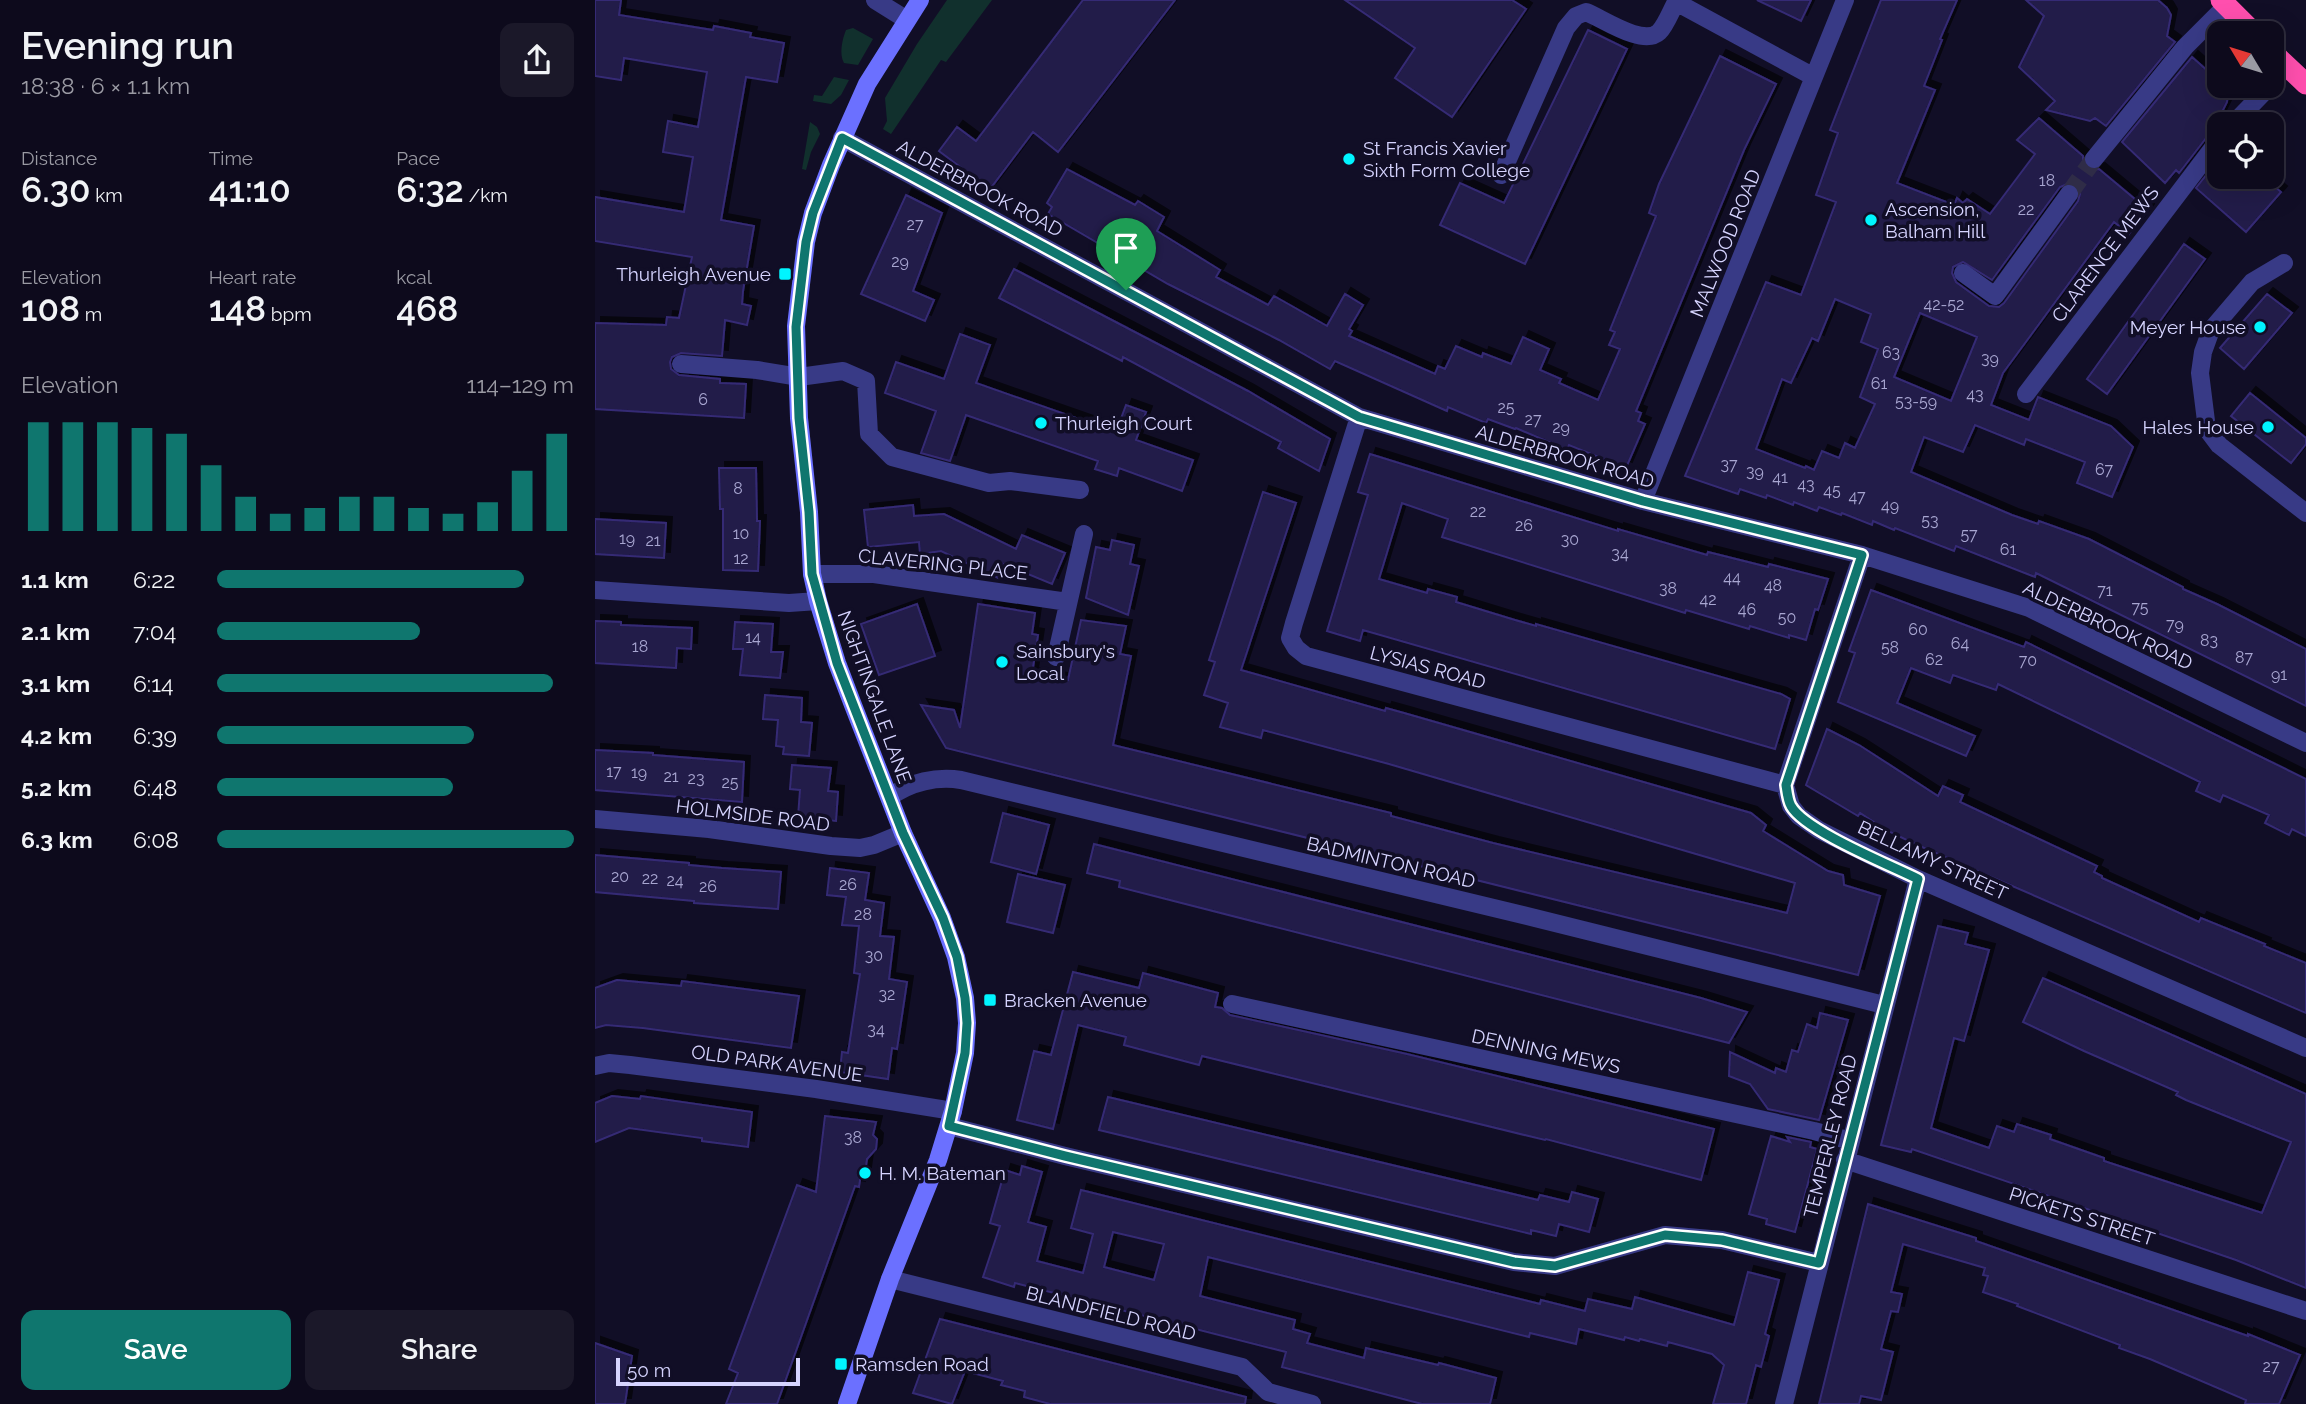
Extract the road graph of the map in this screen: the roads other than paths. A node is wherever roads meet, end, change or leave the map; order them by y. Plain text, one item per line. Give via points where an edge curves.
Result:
1 (875, 0) edge
2 (920, 0) edge
3 (1845, 0) edge
4 (2223, 3) edge
5 (907, 20) junction
6 (2242, 21) edge
7 (2284, 63) edge
8 (2288, 67) junction
9 (2284, 71) edge
10 (1814, 77) junction
11 (2306, 84) edge
12 (2259, 98) edge
13 (2245, 112) edge
14 (842, 138) junction
15 (2207, 156) edge
16 (2094, 159) tunnel mouth
17 (1501, 175) dead end
18 (2069, 194) tunnel mouth
19 (2284, 263) dead end
20 (1963, 273) dead end
21 (681, 364) dead end
22 (799, 377) junction
23 (2026, 394) dead end
24 (1359, 417) junction
25 (1080, 490) dead end
26 (1643, 501) junction
27 (2306, 513) edge
28 (1084, 534) dead end
29 (1862, 555) junction
30 (812, 574) junction
31 (595, 590) edge
32 (818, 601) junction
33 (1068, 601) junction
34 (1056, 657) dead end
35 (2306, 743) edge
36 (1786, 785) junction
37 (890, 797) junction
38 (595, 819) edge
39 (903, 833) junction
40 (1918, 879) junction
41 (1232, 1004) dead end
42 (1885, 1005) junction
43 (2306, 1048) edge
44 (595, 1066) edge
45 (951, 1118) junction
46 (1851, 1141) junction
47 (1845, 1160) junction
48 (1819, 1263) junction
49 (890, 1279) junction
50 (2306, 1311) edge
51 (847, 1404) edge
52 (1312, 1404) edge
53 (1784, 1404) edge

1 - 5 street
2 - 5 main road, NIGHTINGALE LANE
3 - 10 street, MALWOOD ROAD
4 - 6 highway
4 - 16 street
5 - 14 main road, NIGHTINGALE LANE via 867,84
7 - 8 highway
8 - 9 street
8 - 11 highway
10 - 17 street via 1676,2 1660,31 1645,37 1585,12 1566,28
10 - 26 street, MALWOOD ROAD
12 - 13 street
14 - 22 main road, NIGHTINGALE LANE via 806,242 796,327
14 - 24 street, ALDERBROOK ROAD
15 - 23 street, CLARENCE MEWS
18 - 20 street via 1995,296
19 - 27 street via 2252,282 2211,330 2200,373 2207,429 2219,445
21 - 22 street
22 - 25 street via 843,371 866,381 869,434 892,457 989,484 1010,481
22 - 30 main road, NIGHTINGALE LANE
24 - 26 street, ALDERBROOK ROAD
24 - 36 street, LYSIAS ROAD via 1294,623 1290,638 1296,648 1306,656
26 - 29 street, ALDERBROOK ROAD
28 - 33 street
29 - 35 street, ALDERBROOK ROAD via 2029,608
29 - 36 street
30 - 32 main road, NIGHTINGALE LANE
30 - 33 street, CLAVERING PLACE via 874,574
31 - 32 street
32 - 37 main road, NIGHTINGALE LANE via 837,663
33 - 34 street
36 - 40 street, BELLAMY STREET via 1791,806 1809,823
37 - 39 main road, NIGHTINGALE LANE
37 - 42 street, BADMINTON ROAD via 926,781 961,780
38 - 39 street, HOLMSIDE ROAD via 860,848
39 - 45 main road, NIGHTINGALE LANE via 943,918 965,998 965,1053
40 - 42 street, TEMPERLEY ROAD
40 - 43 street, BELLAMY STREET
41 - 46 street, DENNING MEWS
42 - 46 street, TEMPERLEY ROAD
44 - 45 street, OLD PARK AVENUE via 630,1065 817,1089
45 - 48 street via 1053,1153 1514,1262 1555,1266 1665,1235 1722,1240
45 - 49 main road, NIGHTINGALE LANE
46 - 47 street, TEMPERLEY ROAD
47 - 48 street, TEMPERLEY ROAD
47 - 50 street, PICKETS STREET
48 - 53 street, TEMPERLEY ROAD
49 - 51 main road, NIGHTINGALE LANE
49 - 52 street, BLANDFIELD ROAD via 1242,1367 1268,1392

